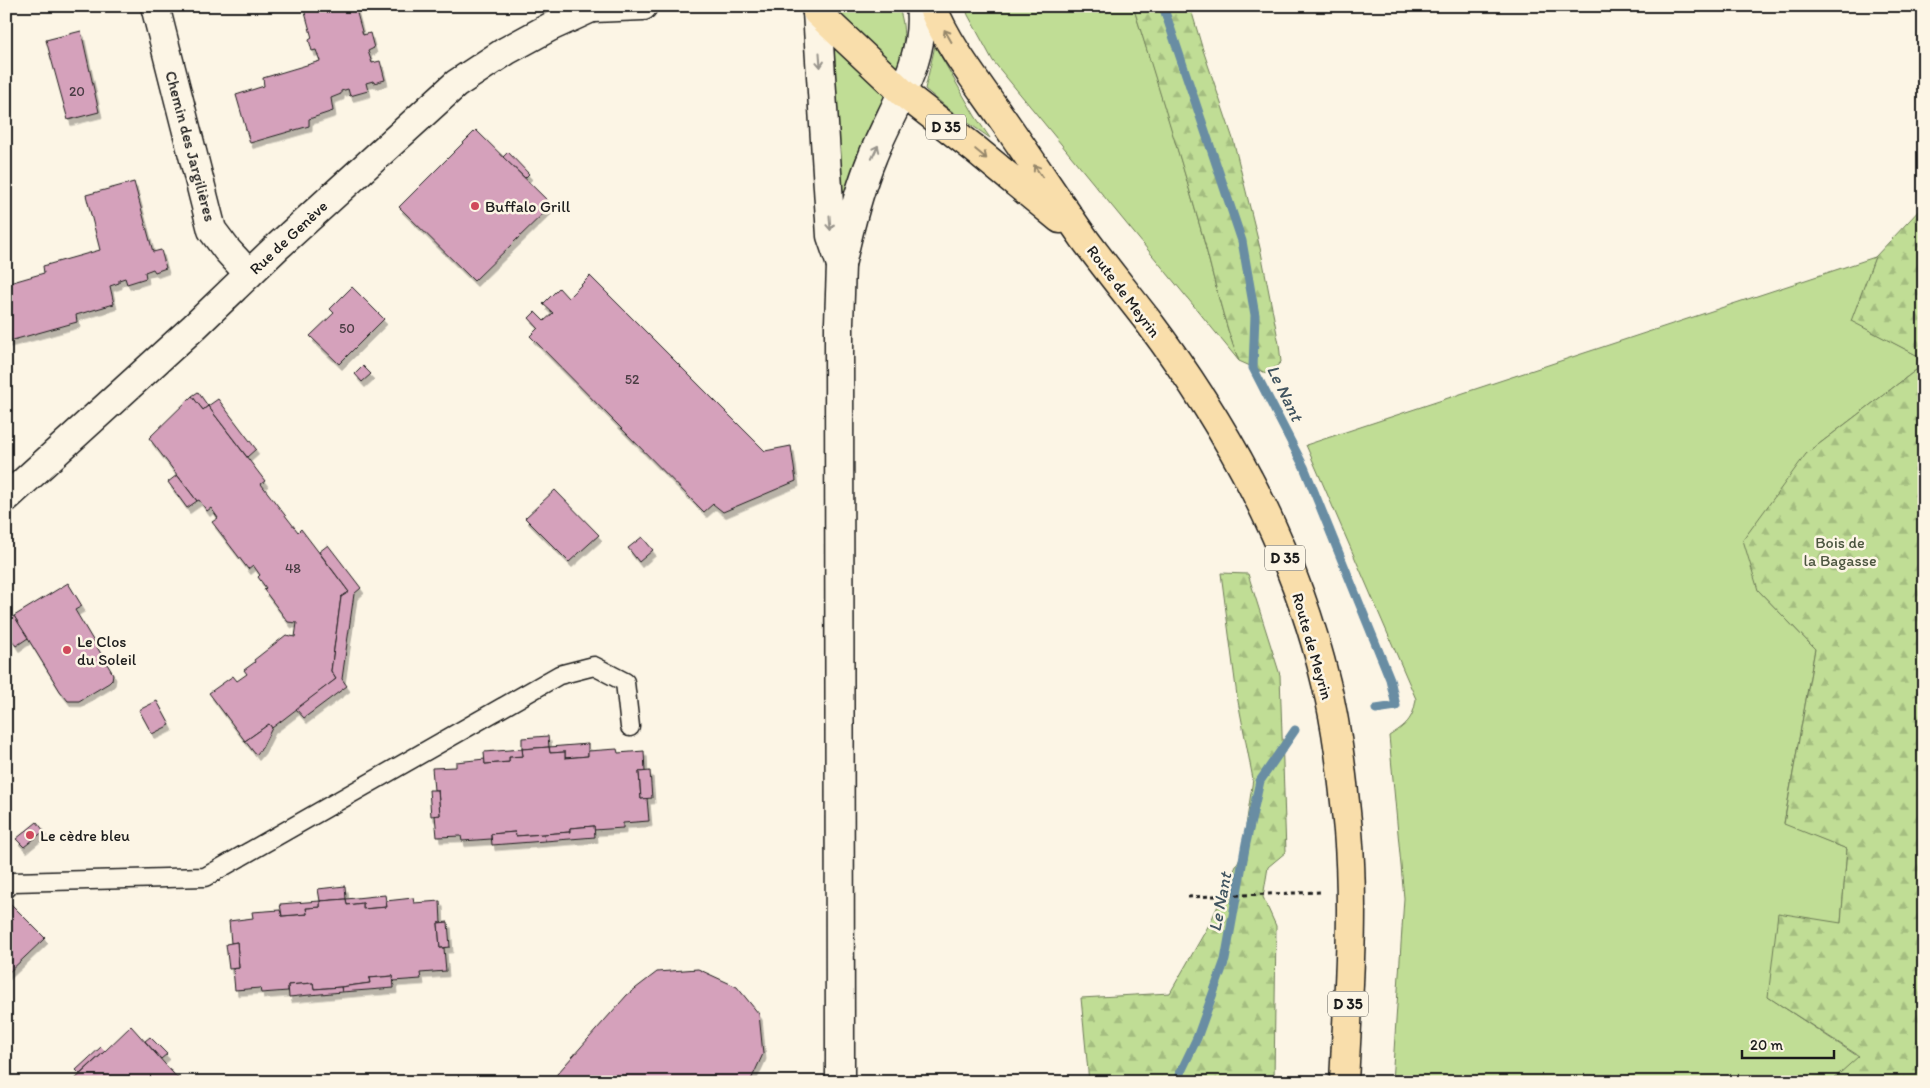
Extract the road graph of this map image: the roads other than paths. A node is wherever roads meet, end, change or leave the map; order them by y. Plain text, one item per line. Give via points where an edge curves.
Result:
1 (154, 6) edge
2 (642, 6) edge
3 (920, 6) edge
4 (932, 6) edge
5 (594, 7) edge
6 (816, 9) edge
7 (903, 93) junction
8 (1086, 240) junction
9 (841, 265) junction
10 (249, 274) junction
11 (6, 498) edge
12 (630, 727) dead end
13 (6, 889) edge
14 (840, 1082) edge
15 (1344, 1082) edge

1 - 10 street, Chemin des Jargilières via 212,230
2 - 5 street, Rue de Genève
3 - 7 street via 917,52
8 -> 4 main road, Route de Meyrin / D 35 via 962,61
5 - 10 street, Rue de Genève via 506,51 456,84
6 - 7 main road, Route de Meyrin / D 35
6 -> 9 street via 831,236
7 -> 8 main road, Route de Meyrin / D 35
9 -> 7 street via 872,157
8 - 15 main road, Route de Meyrin / D 35 via 1149,323 1218,424 1246,473 1293,578 1312,632 1327,685 1348,834 1348,999
9 - 14 street
10 - 11 street, Rue de Genève
12 - 13 lane via 625,682 594,666 559,675 205,877 14,882

